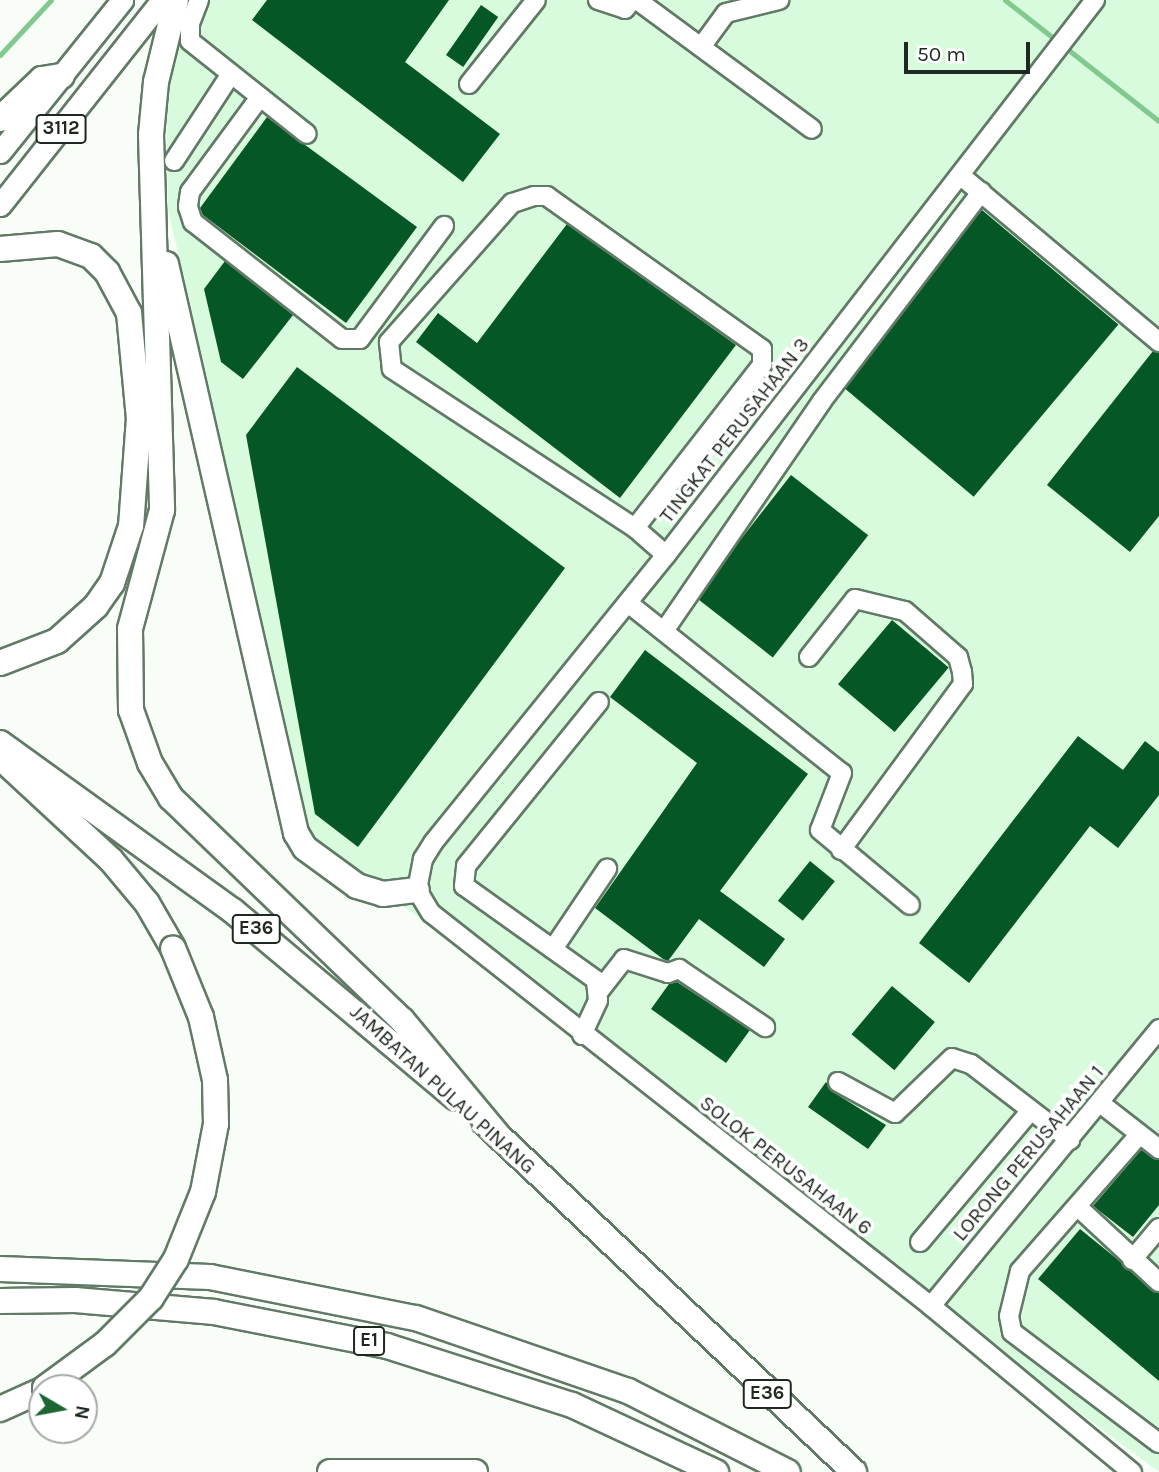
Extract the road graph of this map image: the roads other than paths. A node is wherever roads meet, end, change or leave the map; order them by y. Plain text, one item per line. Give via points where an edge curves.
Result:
1 (122, 0) edge
2 (162, 0) edge
3 (176, 0) edge
4 (199, 0) edge
5 (536, 0) edge
6 (598, 0) edge
7 (634, 0) edge
8 (779, 0) edge
9 (1093, 4) edge
10 (701, 47) junction
11 (231, 74) junction
12 (62, 76) junction
13 (469, 84) dead end
14 (260, 97) junction
15 (0, 119) edge
16 (812, 129) dead end
17 (307, 135) dead end
18 (0, 152) edge
19 (174, 161) dead end
20 (960, 175) junction
21 (981, 192) junction
22 (0, 205) edge
23 (154, 226) junction
24 (444, 226) dead end
25 (0, 249) edge
26 (1159, 342) edge
27 (635, 528) junction
28 (666, 555) junction
29 (628, 603) junction
30 (664, 631) junction
31 (809, 657) dead end
32 (0, 663) edge
33 (599, 702) dead end
34 (0, 743) edge
35 (0, 757) edge
36 (841, 850) junction
37 (607, 869) dead end
38 (417, 890) junction
39 (910, 905) dead end
40 (552, 949) junction
41 (600, 990) junction
42 (765, 1027) dead end
43 (1159, 1029) edge
44 (582, 1035) junction
45 (838, 1082) dead end
46 (1100, 1103) junction
47 (1031, 1110) junction
48 (497, 1134) junction
49 (1139, 1135) junction
50 (1070, 1140) junction
51 (1159, 1149) edge
52 (1079, 1208) junction
53 (1159, 1228) edge
54 (920, 1242) dead end
55 (1132, 1260) junction
56 (0, 1269) edge
57 (1159, 1282) edge
58 (0, 1301) edge
59 (931, 1306) junction
60 (64, 1374) edge
61 (28, 1396) edge
62 (0, 1409) edge
63 (1159, 1443) edge
64 (330, 1472) edge
65 (475, 1472) edge
66 (716, 1472) edge
67 (788, 1472) edge
68 (854, 1472) edge
69 (1132, 1472) edge

1 - 12 main road, 3112
2 - 22 main road, 3112
3 - 23 highway via 153,108
4 - 11 street via 190,23 190,41
5 - 13 street
6 - 7 street via 625,9
7 - 10 street
8 - 10 street via 726,13
9 - 20 street, TINGKAT PERUSAHAAN 3
10 - 16 street
11 - 14 street
11 - 19 street
12 - 15 highway via 42,79
12 - 18 main road, 3112
14 - 17 street
14 - 24 street via 190,192 193,222 342,338 360,339
20 - 21 street
20 - 28 street, TINGKAT PERUSAHAAN 3
21 - 26 street
21 - 30 street via 822,401
23 - 38 highway via 296,833 305,848 357,886 383,894
23 - 48 highway via 162,510 134,610 127,671 131,710 146,754 185,814 402,1020
25 - 32 highway via 29,243 70,246 91,256 114,280 132,326 139,431 131,526 108,589 57,641
27 - 27 street via 762,365 762,349 547,196 512,203 389,342 392,369
27 - 28 street
28 - 29 street, TINGKAT PERUSAHAAN 3
29 - 30 street
29 - 38 street, TINGKAT PERUSAHAAN 3 via 433,844 423,859
30 - 36 street via 842,773 843,783 820,822 826,838
31 - 36 street via 855,599 905,611 958,657 962,671 963,684
33 - 40 street via 466,866 464,886
34 - 48 highway, JAMBATAN PULAU PINANG / E36 via 233,911
35 - 60 highway, bridge via 111,860 147,903 173,948 201,1017 215,1080 216,1124 203,1192 176,1259 151,1298 105,1344
36 - 39 street
37 - 40 street
38 - 44 street, SOLOK PERUSAHAAN 6 via 431,914
40 - 41 street via 596,980
41 - 42 street via 624,959 668,973 679,969
41 - 44 street
43 - 46 street, LORONG PERUSAHAAN 1
44 - 59 street, SOLOK PERUSAHAAN 6
45 - 47 street via 894,1113 952,1058 971,1064
46 - 49 street
46 - 50 street, LORONG PERUSAHAAN 1
47 - 50 street
47 - 54 street
48 - 68 highway, JAMBATAN PULAU PINANG / E36 via 682,1315
49 - 51 street
49 - 52 street
50 - 59 street, LORONG PERUSAHAAN 1
52 - 55 street
52 - 63 street via 1020,1271 1011,1293 1012,1332
53 - 55 street
55 - 57 street
56 - 67 highway, E1 via 210,1277 416,1318 628,1391
58 - 66 highway, E1 via 86,1301 214,1312 387,1346 572,1405
59 - 69 street, SOLOK PERUSAHAAN 6
61 - 62 highway
64 - 65 highway

